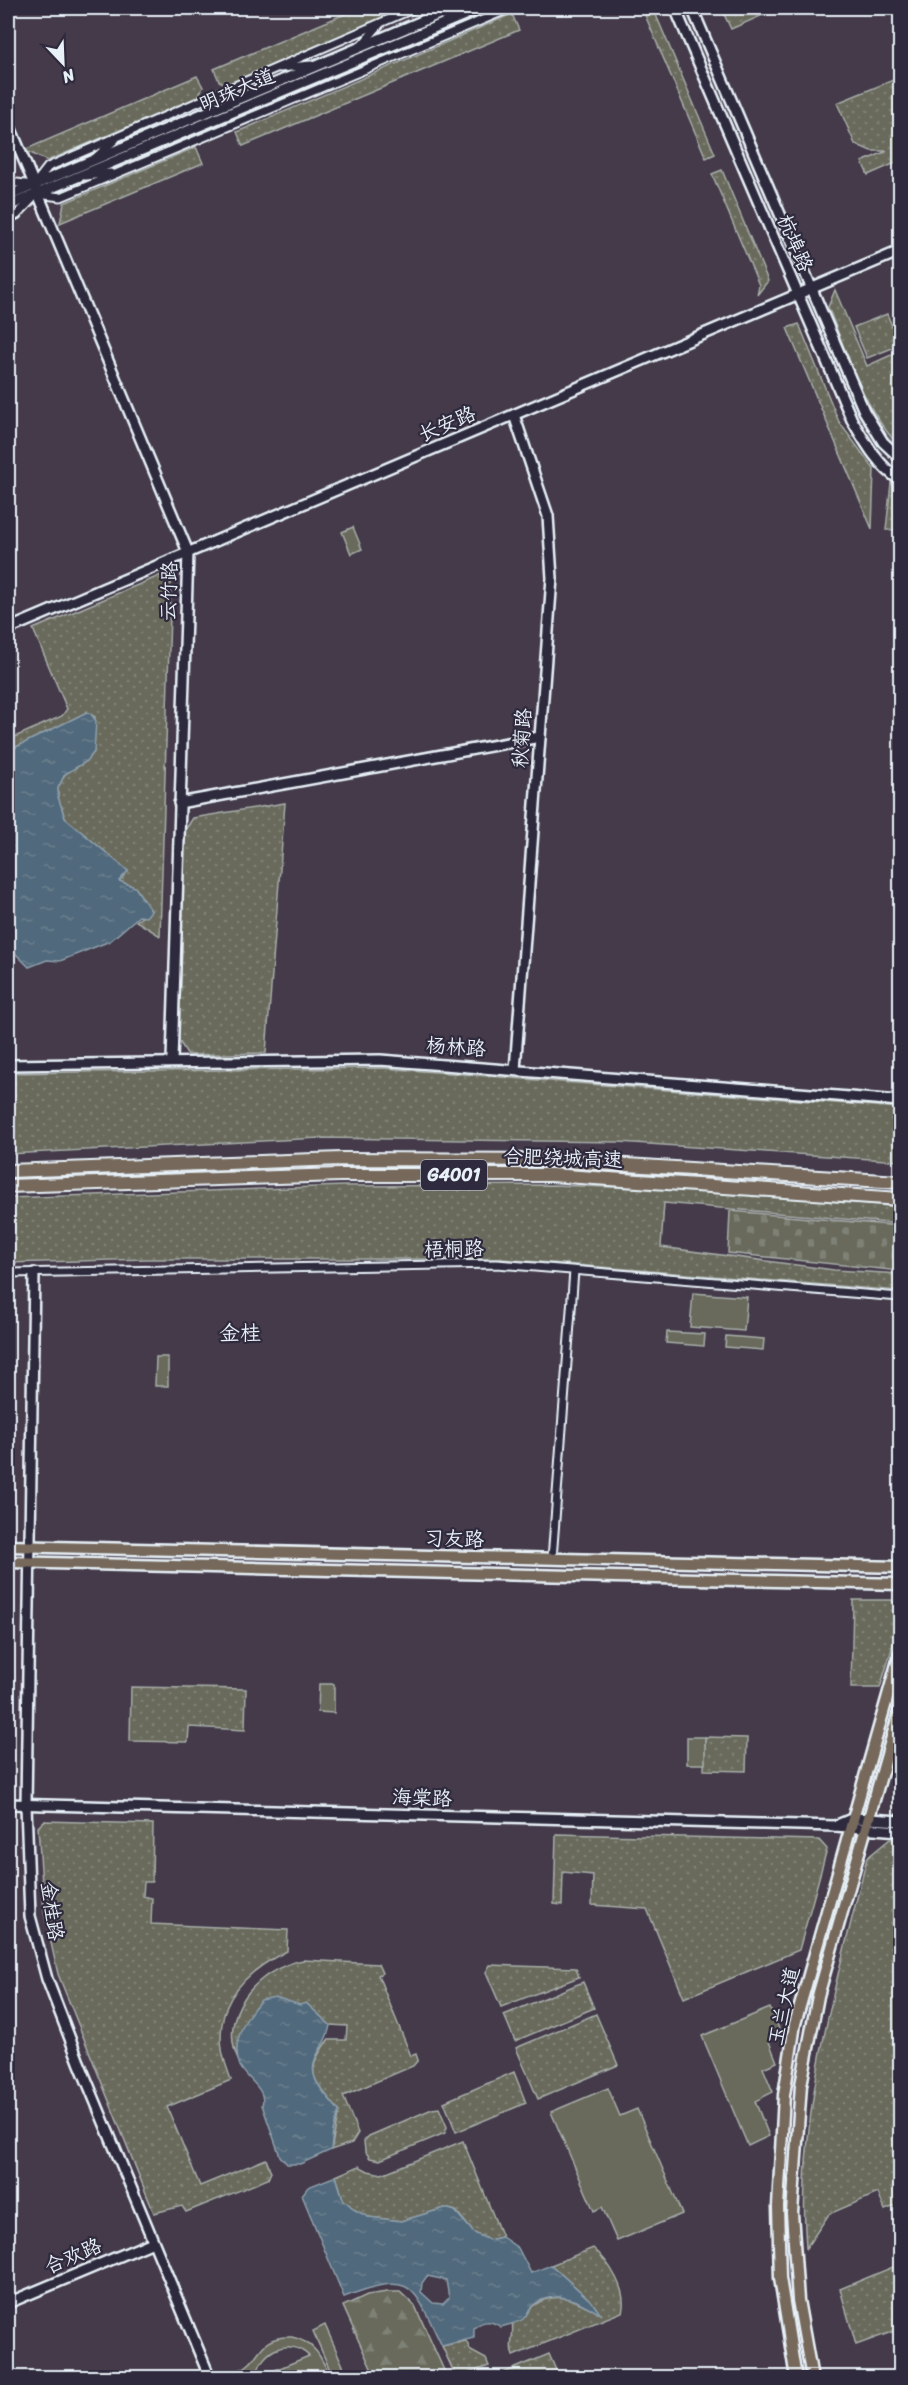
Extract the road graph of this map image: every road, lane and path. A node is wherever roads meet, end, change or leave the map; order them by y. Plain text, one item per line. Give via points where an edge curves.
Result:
1 (415, 8) edge
2 (437, 8) edge
3 (453, 8) edge
4 (481, 8) edge
5 (511, 8) edge
6 (675, 8) edge
7 (692, 8) edge
8 (425, 19) junction
9 (382, 22) junction
10 (440, 37) junction
11 (397, 42) junction
12 (360, 47) junction
13 (316, 65) junction
14 (275, 68) junction
15 (8, 122) edge
16 (119, 136) junction
17 (93, 160) junction
18 (119, 172) junction
19 (77, 177) junction
20 (8, 182) edge
21 (36, 189) junction
22 (8, 196) edge
23 (8, 206) edge
24 (8, 219) edge
25 (900, 251) edge
26 (812, 289) junction
27 (797, 295) junction
28 (514, 415) junction
29 (900, 458) edge
30 (900, 480) edge
31 (188, 552) junction
32 (8, 629) edge
33 (540, 737) junction
34 (179, 803) junction
35 (172, 1061) junction
36 (8, 1065) edge
37 (515, 1070) junction
38 (900, 1101) edge
39 (8, 1171) edge
40 (900, 1182) edge
41 (8, 1186) edge
42 (900, 1199) edge
43 (574, 1271) junction
44 (8, 1273) edge
45 (34, 1273) junction
46 (900, 1296) edge
47 (8, 1546) edge
48 (31, 1546) junction
49 (552, 1559) junction
50 (8, 1562) edge
51 (900, 1562) edge
52 (30, 1563) junction
53 (900, 1567) edge
54 (888, 1568) junction
55 (900, 1584) edge
56 (885, 1585) junction
57 (900, 1592) edge
58 (900, 1653) edge
59 (900, 1709) edge
60 (8, 1804) edge
61 (26, 1805) junction
62 (854, 1818) junction
63 (900, 1821) edge
64 (868, 1824) junction
65 (835, 1826) junction
66 (850, 1829) junction
67 (900, 1831) edge
68 (153, 2242) junction
69 (8, 2303) edge
70 (210, 2378) edge
71 (796, 2378) edge
72 (812, 2378) edge

1 - 9 street
2 - 8 street
3 - 8 street, 明珠大道
4 - 11 street, 明珠大道
5 - 10 street
6 - 27 street, 杭埠路
7 - 26 street, 杭埠路
8 - 12 street, 明珠大道
9 - 12 street
9 - 14 street
10 - 11 street
10 - 18 street
11 - 19 street, 明珠大道
12 - 13 street, 明珠大道
13 - 14 street
13 - 17 street, 明珠大道
14 - 16 street
15 - 21 street, 云竹路
16 - 17 street
16 - 21 street via 48,167
17 - 21 street, 明珠大道
18 - 19 street
18 - 21 street via 61,197
19 - 21 street, 明珠大道
20 - 21 street
21 - 22 street, 明珠大道
21 - 23 street, 明珠大道
21 - 24 street via 17,215
21 - 31 street, 云竹路
25 - 26 street, 长安路
26 - 27 street, 长安路
26 - 29 street, 杭埠路 via 864,411 883,442
27 - 28 street, 长安路
27 - 30 street, 杭埠路 via 852,420 868,448
28 - 31 street, 长安路
28 - 33 street, 秋菊路 via 548,516 552,578
31 - 32 street, 长安路
31 - 34 street, 云竹路
33 - 34 street
33 - 37 street, 秋菊路
34 - 35 street, 云竹路
35 - 36 street, 杨林路
35 - 37 street, 杨林路 via 380,1060
37 - 38 street, 杨林路
39 - 40 highway, 合肥绕城高速 / G4001 via 341,1159 547,1160
41 - 42 highway, 合肥绕城高速 / G4001 via 340,1175 551,1175
43 - 45 street, 梧桐路 via 497,1264
43 - 46 street, 梧桐路
43 - 49 street
44 - 45 street, 梧桐路
45 - 48 street, 金桂路
47 - 48 main road, 习友路
48 - 49 main road, 习友路
48 - 52 street, 金桂路
49 - 54 main road, 习友路
50 - 52 main road, 习友路
51 - 54 main road
52 - 56 main road, 习友路
52 - 61 street, 金桂路
53 - 54 main road, 习友路
55 - 56 main road, 习友路
56 - 57 main road
58 - 62 main road, 玉兰大道
59 - 64 main road, 玉兰大道
60 - 61 street, 海棠路
61 - 65 street, 海棠路
61 - 68 street, 金桂路 via 30,1916 47,1979
62 - 64 street
62 - 65 street, 海棠路
62 - 66 main road, 玉兰大道
63 - 64 street
64 - 66 street, 海棠路
64 - 67 street
64 - 72 main road, 玉兰大道 via 818,1996 801,2085 792,2213 798,2300
65 - 66 street, 海棠路
66 - 71 main road, 玉兰大道 via 795,2024 784,2095 778,2207 780,2278
68 - 69 street, 合欢路
68 - 70 street, 金桂路

